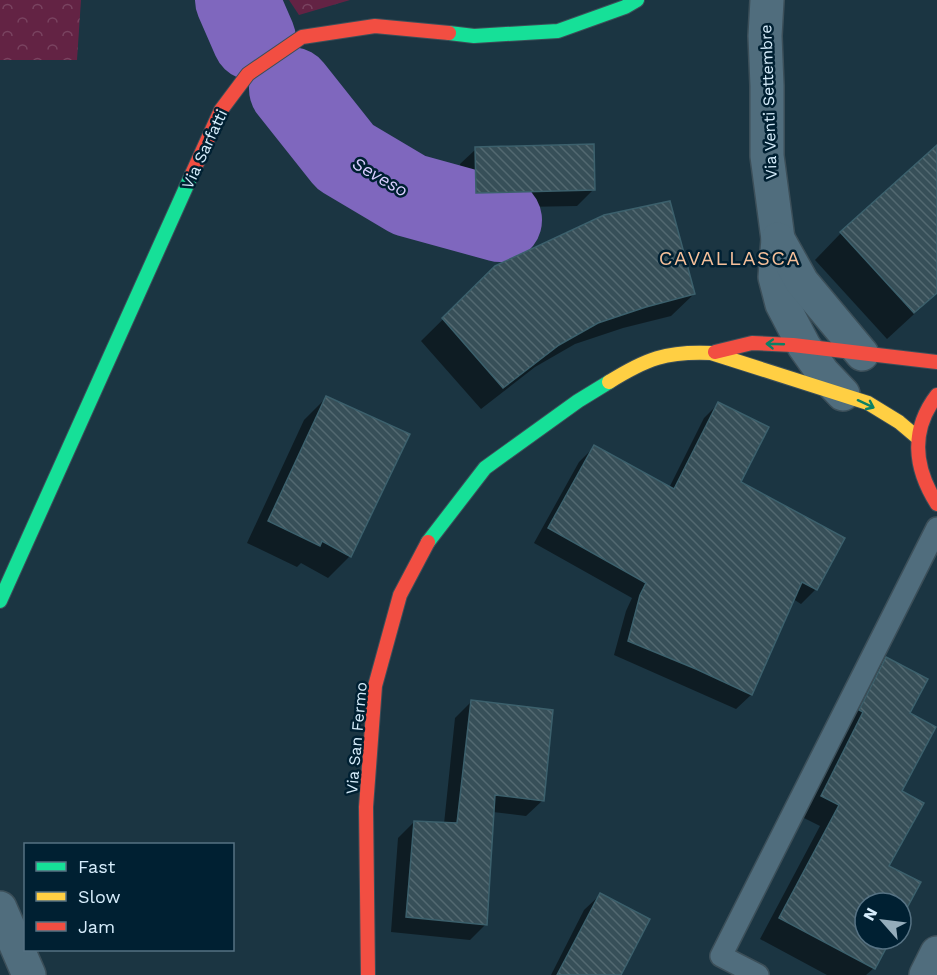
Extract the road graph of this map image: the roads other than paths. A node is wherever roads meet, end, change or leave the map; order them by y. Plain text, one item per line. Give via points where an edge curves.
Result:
1 (637, 0) edge
2 (767, 0) edge
3 (778, 239) junction
4 (804, 346) junction
5 (711, 353) junction
6 (862, 354) junction
7 (937, 362) edge
8 (843, 394) junction
9 (937, 395) edge
10 (918, 438) junction
11 (937, 504) edge
12 (937, 528) edge
13 (0, 601) edge
14 (0, 908) edge
15 (937, 953) edge
16 (29, 975) edge
17 (368, 975) edge
18 (758, 975) edge
19 (926, 975) edge

1 - 13 main road, Via Sarfatti via 558,30 474,36 375,26 302,38 248,74 220,110
2 - 3 street, Via Venti Settembre via 767,156
3 - 4 street, Via Venti Settembre via 778,291
3 - 6 street, Via Venti Settembre via 802,282
4 -> 5 main road via 752,343
4 - 6 main road
4 - 8 street, Via Venti Settembre
5 - 8 main road
5 - 17 main road, Via San Fermo via 658,357 637,365 578,401 485,468 428,543 400,595 375,686 366,807
6 - 7 main road
8 -> 10 main road via 868,404
9 - 10 main road via 921,423
10 - 11 main road via 919,468
12 - 18 lane via 720,956
14 - 16 street
15 - 19 street

